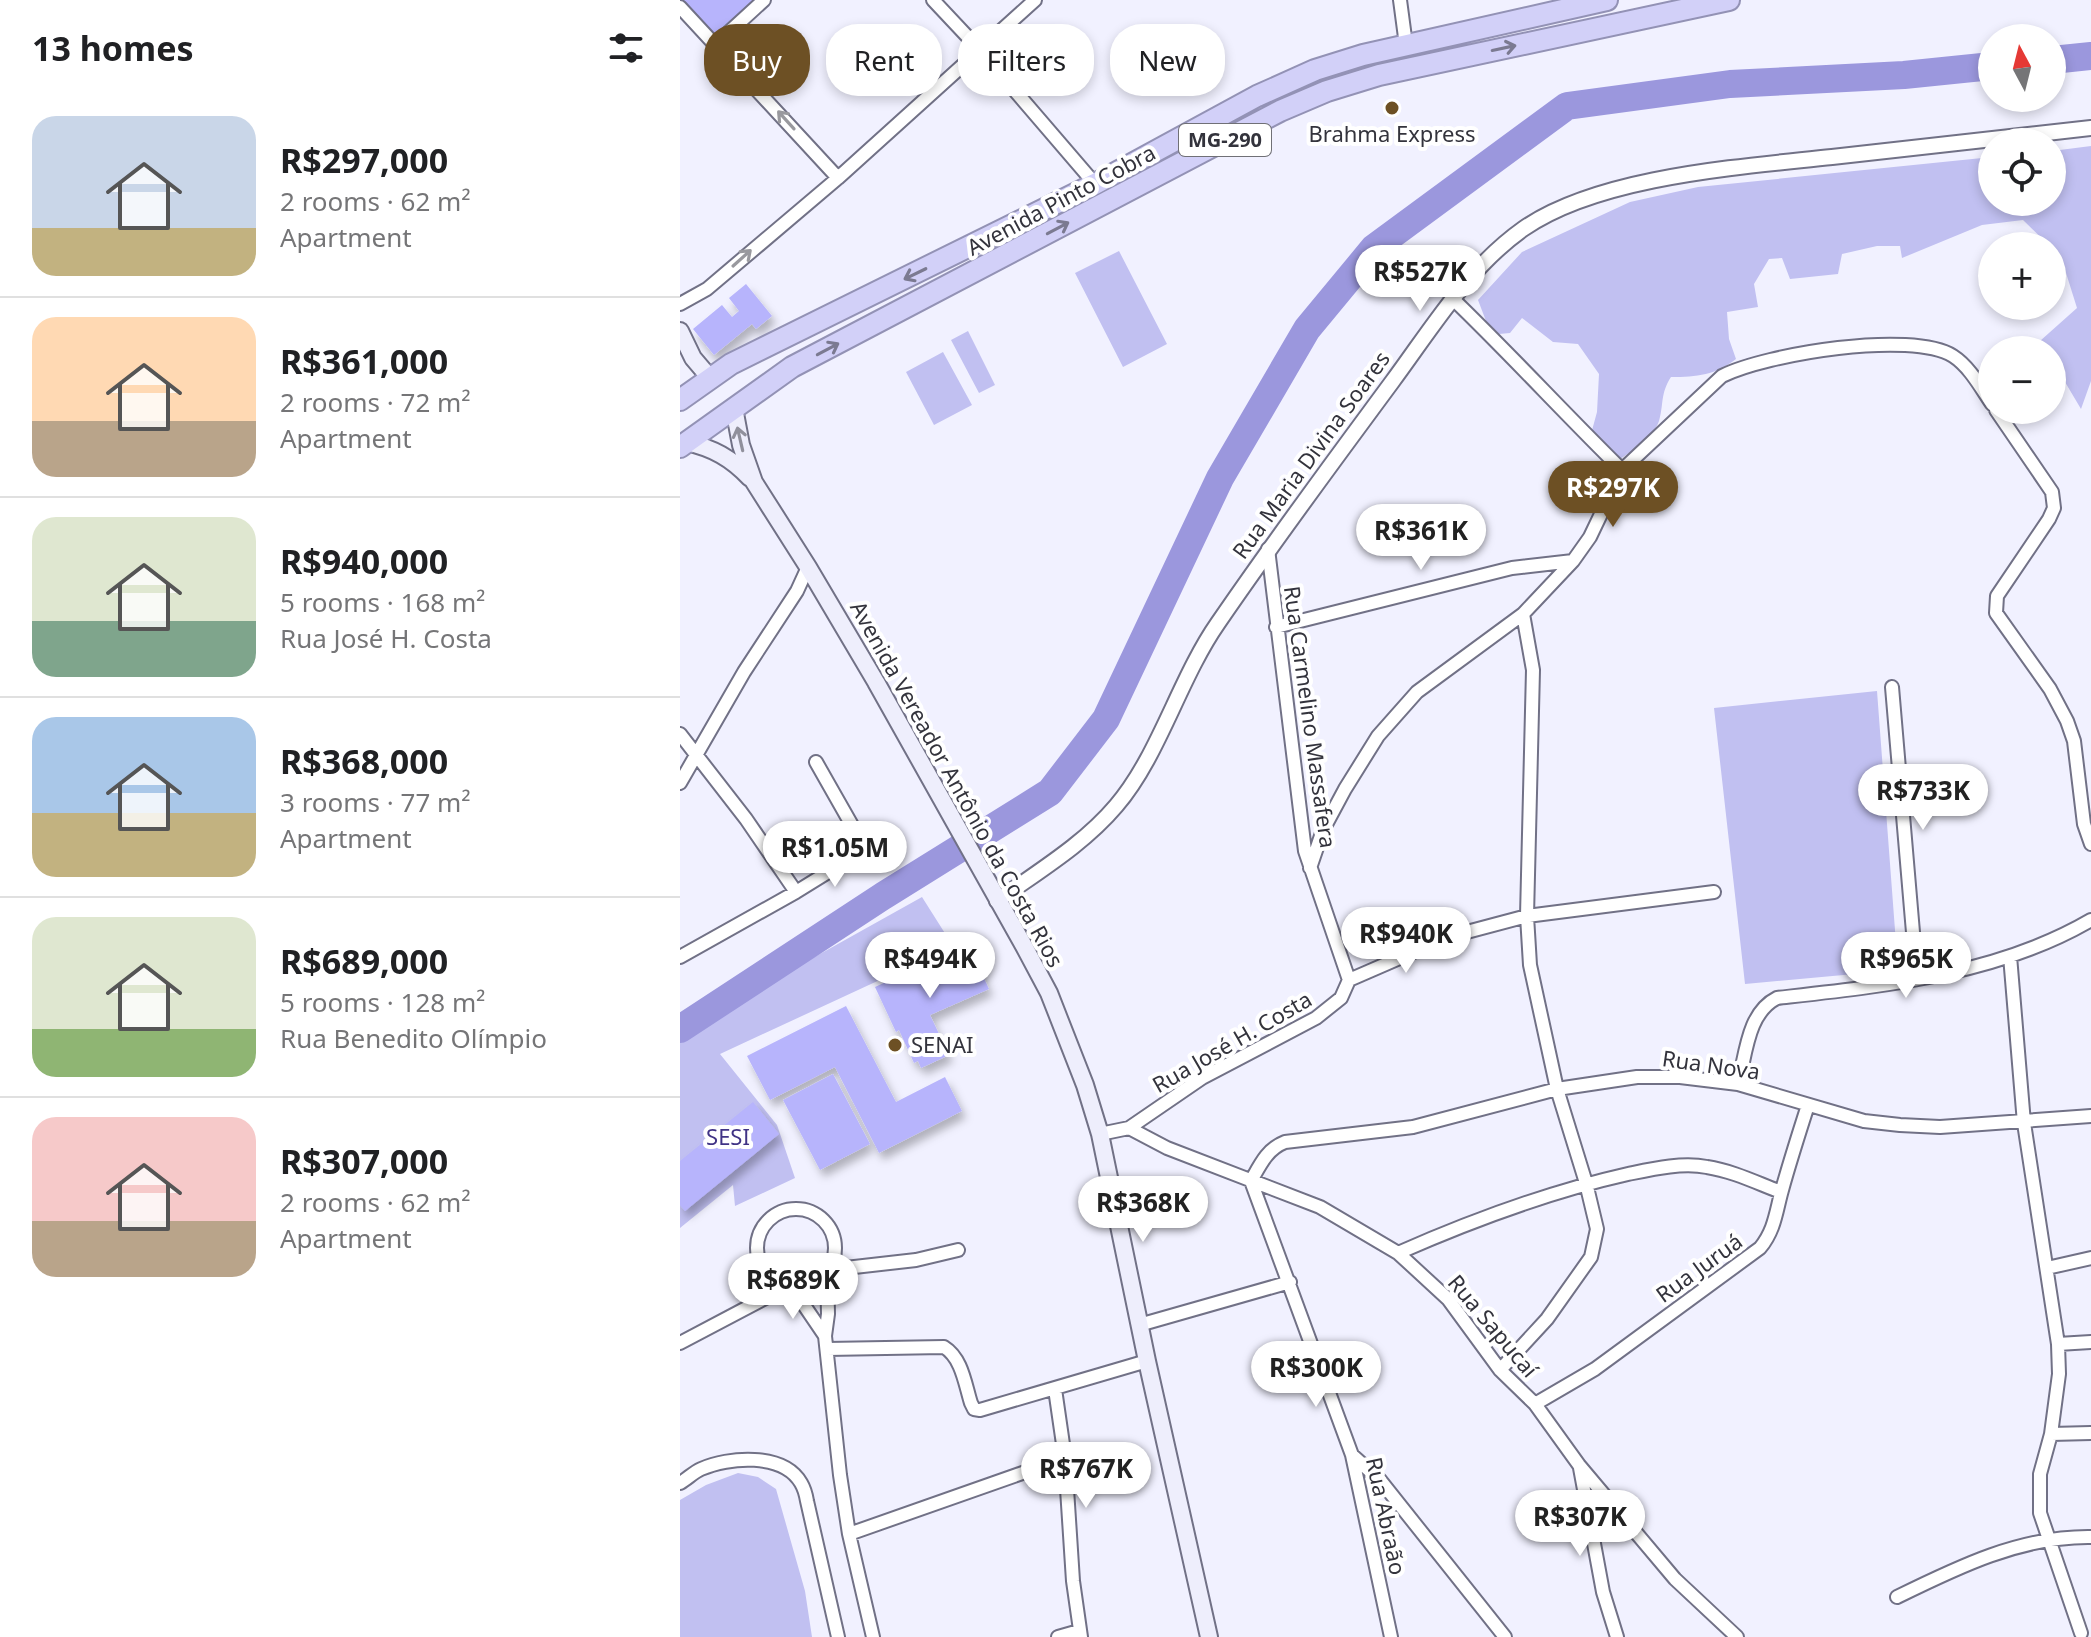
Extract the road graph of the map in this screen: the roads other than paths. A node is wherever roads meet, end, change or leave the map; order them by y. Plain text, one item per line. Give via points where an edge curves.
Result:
1 (764, 0) edge
2 (933, 0) edge
3 (1035, 0) edge
4 (1400, 0) edge
5 (1607, 0) edge
6 (1729, 0) edge
7 (680, 7) edge
8 (738, 24) edge
9 (1009, 24) edge
10 (958, 27) edge
11 (704, 32) edge
12 (1406, 45) junction
13 (958, 70) edge
14 (763, 96) edge
15 (1019, 96) edge
16 (2091, 128) edge
17 (838, 178) junction
18 (1095, 184) junction
19 (964, 249) junction
20 (962, 278) junction
21 (1453, 299) junction
22 (680, 304) edge
23 (680, 331) edge
24 (1978, 383) edge
25 (694, 389) edge
26 (734, 408) junction
27 (2006, 424) edge
28 (683, 444) edge
29 (1622, 470) junction
30 (754, 482) junction
31 (1268, 549) junction
32 (1573, 561) junction
33 (808, 567) junction
34 (1523, 614) junction
35 (1276, 627) junction
36 (1892, 687) dead end
37 (680, 734) edge
38 (697, 753) junction
39 (816, 762) dead end
40 (680, 783) edge
41 (2091, 844) edge
42 (1310, 868) junction
43 (796, 892) junction
44 (1714, 892) dead end
45 (997, 901) junction
46 (1527, 916) junction
47 (2091, 920) edge
48 (2010, 956) junction
49 (680, 957) edge
50 (1917, 979) junction
51 (1349, 980) junction
52 (1738, 1084) junction
53 (1557, 1089) junction
54 (1808, 1105) junction
55 (2091, 1116) edge
56 (2024, 1123) junction
57 (1129, 1128) junction
58 (1100, 1134) junction
59 (1251, 1181) junction
60 (1586, 1183) junction
61 (1781, 1192) junction
62 (958, 1250) dead end
63 (1398, 1253) junction
64 (2091, 1258) edge
65 (2047, 1268) junction
66 (828, 1271) junction
67 (1290, 1282) junction
68 (790, 1286) junction
69 (1139, 1325) junction
70 (826, 1342) junction
71 (2091, 1342) edge
72 (680, 1343) edge
73 (2058, 1344) junction
74 (1147, 1361) junction
75 (1500, 1370) junction
76 (1055, 1389) junction
77 (1535, 1404) junction
78 (2091, 1433) edge
79 (2051, 1434) junction
80 (1352, 1455) junction
81 (1065, 1458) junction
82 (1579, 1465) junction
83 (680, 1483) edge
84 (849, 1534) junction
85 (2091, 1537) edge
86 (2051, 1539) junction
87 (1897, 1597) dead end
88 (2081, 1633) dead end
89 (1080, 1634) edge
90 (838, 1637) edge
91 (873, 1637) edge
92 (1058, 1637) edge
93 (1209, 1637) edge
94 (1391, 1637) edge
95 (1505, 1637) edge
96 (1617, 1637) edge
97 (1737, 1637) edge

1 - 8 street
2 - 10 street
3 - 9 street
4 - 12 street
5 - 12 highway, Avenida Pinto Cobra / MG-290
20 -> 6 highway, Avenida Pinto Cobra / MG-290 via 1327,91 1379,75
7 - 11 street
12 - 18 highway, Avenida Pinto Cobra / MG-290 via 1315,70
13 - 17 street
17 -> 14 street
15 - 18 street
16 - 21 street, Rua Maria Divina Soares via 1698,172 1610,192 1527,226 1491,254
22 -> 17 street via 707,289
18 - 19 highway, Avenida Pinto Cobra / MG-290
19 - 20 highway via 970,263
19 -> 25 highway, Avenida Pinto Cobra / MG-290 via 731,364
26 -> 20 highway, Avenida Pinto Cobra / MG-290 via 792,367
21 - 29 street
21 - 31 street, Rua Maria Divina Soares
23 - 25 main road via 693,358
24 - 29 street via 1967,367 1939,349 1920,345 1825,350 1736,369 1722,376
26 - 28 highway, Avenida Pinto Cobra / MG-290
30 -> 26 main road, Avenida Vereador Antônio da Costa Rios
27 - 41 street via 2054,500 2049,519 1997,596 1996,613 2067,721
28 - 30 main road, Avenida Vereador Antônio da Costa Rios via 711,448
29 - 32 street
30 - 33 main road, Avenida Vereador Antônio da Costa Rios
31 - 35 street, Rua Carmelino Massafera
31 - 45 street, Rua Maria Divina Soares via 1209,635 1117,805 1084,838
32 - 34 street
32 - 35 street via 1512,568
33 - 38 street
33 - 45 main road, Avenida Vereador Antônio da Costa Rios
34 - 42 street via 1417,692 1378,736 1323,830
34 - 46 street via 1533,670
35 - 42 street, Rua Carmelino Massafera
36 - 50 street
37 - 38 street
38 - 40 street
38 - 43 street
39 - 43 street via 861,845 851,858
42 - 51 street, Rua Carmelino Massafera
43 - 49 street
44 - 46 street, Rua José H. Costa
45 - 58 main road, Avenida Vereador Antônio da Costa Rios via 1049,993
46 - 51 street, Rua José H. Costa via 1448,937
46 - 53 street via 1530,965
47 - 48 street
48 - 50 street
48 - 56 street
50 - 52 street via 1777,998 1766,1004 1755,1020
51 - 57 street, Rua José H. Costa via 1341,998 1316,1018 1202,1078
52 - 53 street, Rua Nova via 1637,1077
52 - 54 street, Rua Nova
53 - 59 street, Rua Nova via 1413,1127 1285,1142 1268,1151
53 - 60 street
54 - 56 street, Rua Nova via 1900,1125
54 - 61 street, Rua Juruá
55 - 56 street, Rua Nova
56 - 65 street
57 - 58 street
57 - 59 street, Rua Sapucaí
58 - 69 main road, Avenida Vereador Antônio da Costa Rios
59 - 63 street, Rua Sapucaí via 1320,1207
59 - 67 street, Rua Abraão
60 - 61 street via 1654,1169 1704,1166
60 - 63 street via 1482,1216
60 - 75 street via 1597,1229 1591,1257 1547,1319
61 - 77 street, Rua Juruá via 1769,1238 1748,1259 1595,1369
62 - 66 street
63 - 75 street, Rua Sapucaí via 1448,1299
64 - 65 street
65 - 73 street
66 - 68 street via 816,1281
66 - 68 street via 835,1246 826,1223 806,1210 781,1212 762,1227 757,1251 767,1274
66 - 70 street
67 - 69 street
67 - 80 street, Rua Abraão
68 - 70 street
68 - 72 street
69 - 74 main road, Avenida Vereador Antônio da Costa Rios
70 - 76 street via 944,1347 957,1360 974,1409
70 - 84 street
71 - 73 street
73 - 79 street
74 - 76 street
74 - 93 main road, Avenida Vereador Antônio da Costa Rios
75 - 77 street, Rua Sapucaí
76 - 81 street
77 - 82 street, Rua Sapucaí
78 - 79 street
79 - 86 street via 2039,1491 2040,1513
80 - 94 street, Rua Abraão
80 - 95 street via 1380,1480
81 - 84 street
81 - 89 street
82 - 96 street
82 - 97 street, Rua Sapucaí via 1675,1579
83 - 90 street via 700,1469 748,1459 792,1473 807,1501
84 - 91 street
85 - 86 street
86 - 87 street via 1962,1566
86 - 88 street
89 - 92 street

